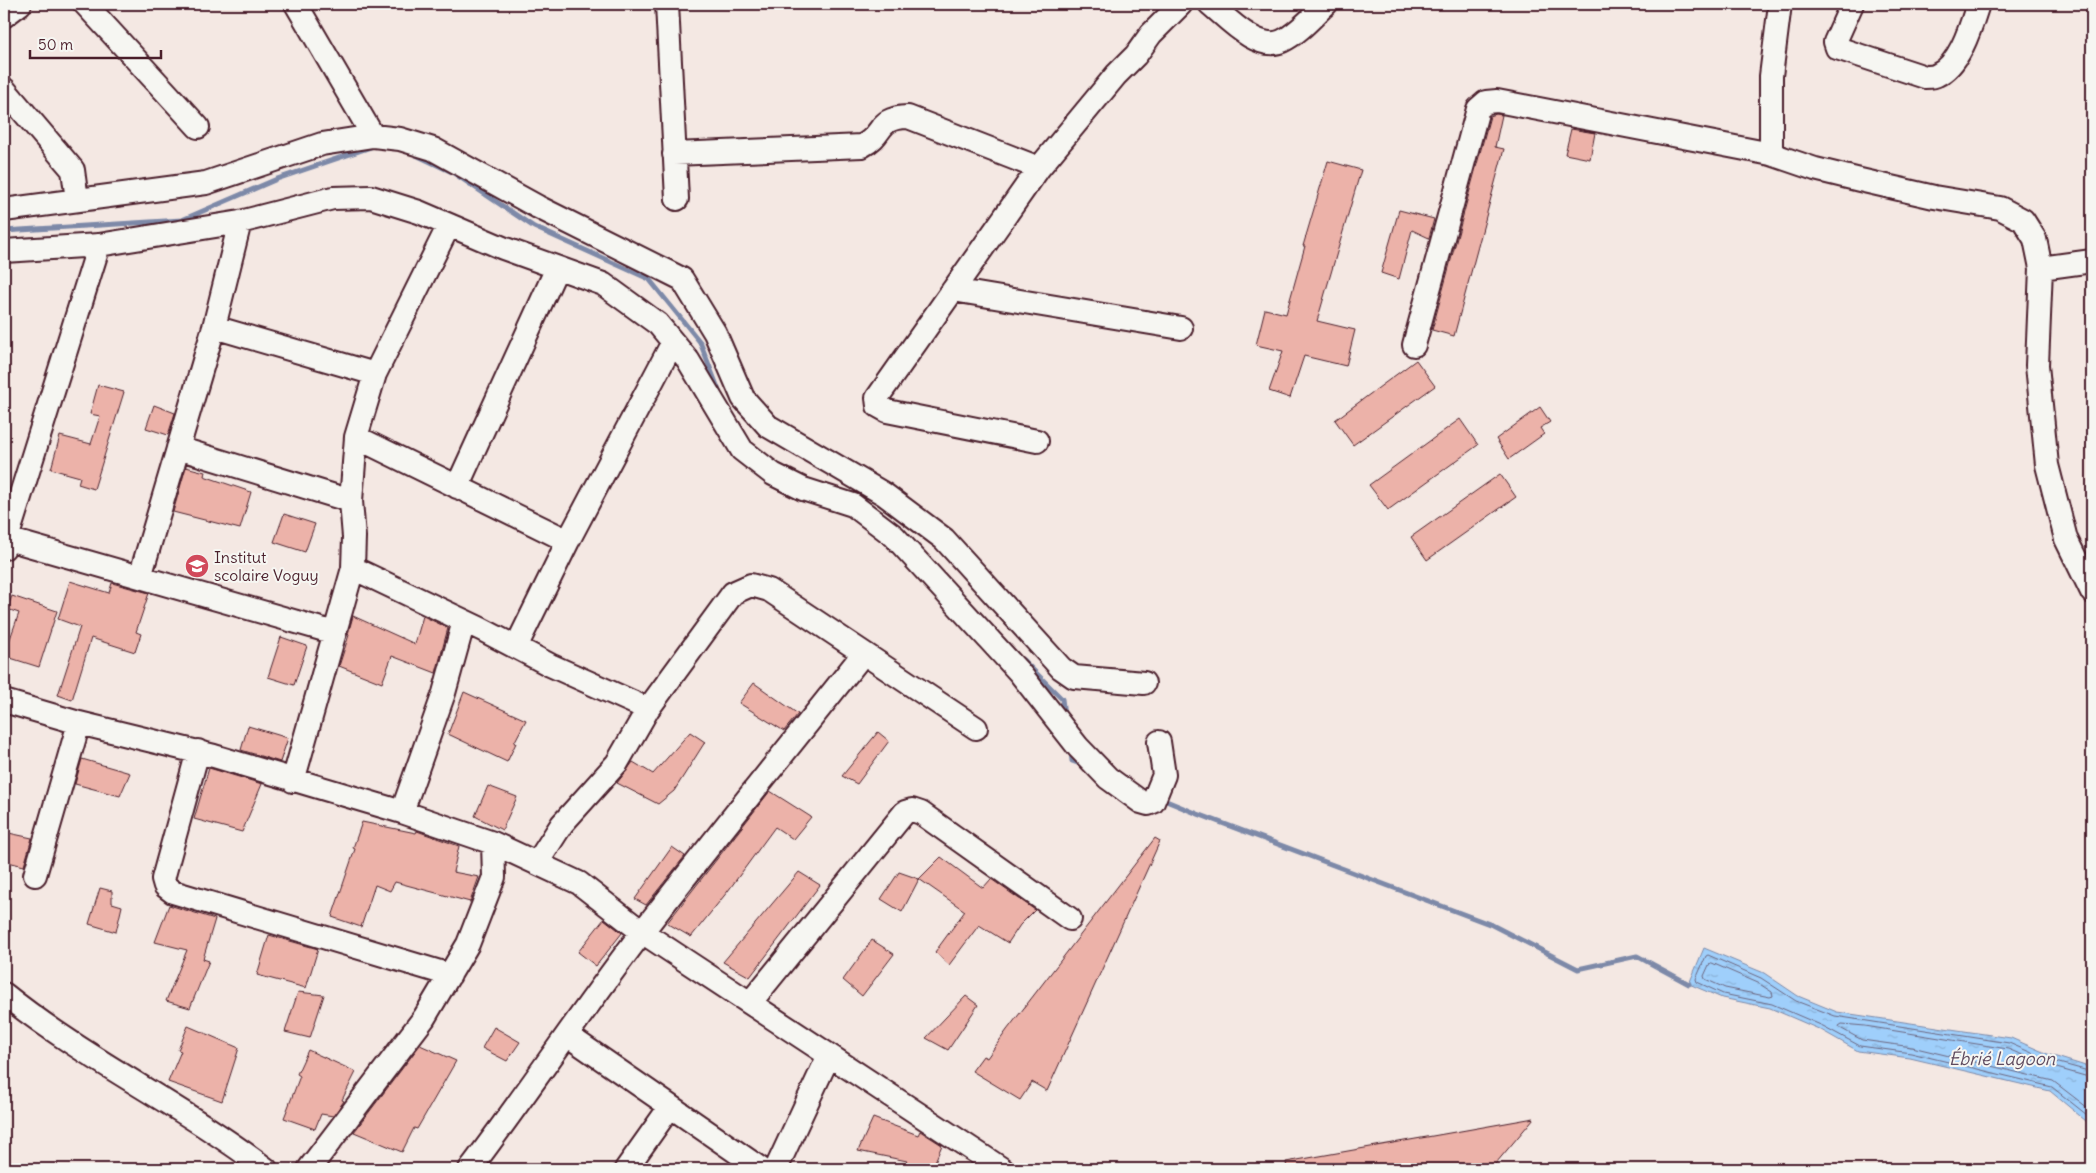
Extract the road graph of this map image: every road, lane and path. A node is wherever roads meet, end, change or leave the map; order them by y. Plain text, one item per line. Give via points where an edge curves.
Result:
1 (20, 4) edge
2 (85, 4) edge
3 (296, 4) edge
4 (667, 4) edge
5 (1181, 4) edge
6 (1210, 4) edge
7 (1326, 4) edge
8 (1780, 4) edge
9 (1852, 4) edge
10 (1978, 4) edge
11 (4, 16) edge
12 (4, 89) edge
13 (198, 127) dead end
14 (373, 136) junction
15 (674, 154) junction
16 (1772, 154) junction
17 (1039, 168) junction
18 (676, 199) dead end
19 (77, 200) junction
20 (4, 210) edge
21 (240, 222) junction
22 (449, 225) junction
23 (99, 245) junction
24 (4, 251) edge
25 (2092, 261) edge
26 (557, 268) junction
27 (2041, 268) junction
28 (953, 290) junction
29 (214, 328) junction
30 (1181, 328) dead end
31 (673, 342) junction
32 (1414, 345) dead end
33 (375, 374) junction
34 (356, 437) junction
35 (1037, 441) dead end
36 (178, 448) junction
37 (457, 487) junction
38 (351, 501) junction
39 (5, 542) edge
40 (568, 542) junction
41 (353, 568) junction
42 (140, 577) junction
43 (2092, 592) edge
44 (464, 621) junction
45 (335, 633) junction
46 (516, 647) junction
47 (863, 654) junction
48 (1144, 683) dead end
49 (4, 701) edge
50 (648, 709) junction
51 (79, 723) junction
52 (976, 728) dead end
53 (1159, 742) dead end
54 (198, 751) junction
55 (293, 780) junction
56 (402, 812) junction
57 (493, 843) junction
58 (537, 863) junction
59 (35, 875) dead end
60 (1070, 919) dead end
61 (642, 932) junction
62 (450, 975) junction
63 (4, 994) edge
64 (750, 1003) junction
65 (567, 1035) junction
66 (829, 1056) junction
67 (670, 1107) junction
68 (266, 1169) edge
69 (309, 1169) edge
70 (470, 1169) edge
71 (626, 1169) edge
72 (761, 1169) edge
73 (776, 1169) edge
74 (1002, 1169) edge

1 - 11 street
2 - 13 street
3 - 14 street
4 - 15 street
5 - 17 street via 1151,34
6 - 7 street via 1245,33 1270,43 1281,42
8 - 16 street via 1772,76
9 - 10 street via 1835,42 1837,48 1925,77 1937,76 1957,55 1966,40
12 - 19 street via 73,170
14 - 19 street via 322,144 206,183
14 - 48 street via 400,139 432,149 538,207 682,279 715,334 744,398 768,426 884,494 944,539 1061,668 1074,677
15 - 17 street via 862,146 872,141 887,121 908,118
15 - 18 street
16 - 27 street via 1860,180 2000,208 2023,220 2035,239
16 - 32 street via 1497,101 1486,102 1478,109
17 - 28 street
19 - 20 street
21 - 22 street via 333,198 371,197
21 - 23 street
21 - 29 street
22 - 26 street
22 - 33 street
23 - 24 street
23 - 39 street
25 - 27 street
26 - 31 street via 603,284 658,324
26 - 37 street
27 - 43 street via 2037,365 2047,465 2066,539
28 - 30 street
28 - 35 street via 877,398 878,406 887,411
29 - 33 street
29 - 36 street
31 - 40 street
31 - 53 street via 688,360 742,450 788,482 853,505 894,536 1019,672 1078,748 1108,778 1140,802 1148,804 1154,802 1164,775
33 - 34 street
34 - 37 street
34 - 38 street
36 - 38 street
36 - 42 street
37 - 40 street
38 - 41 street
39 - 42 street
40 - 46 street
41 - 44 street
41 - 45 street
42 - 45 street
44 - 46 street
44 - 56 street via 444,693
45 - 55 street
46 - 50 street
47 - 50 street via 769,590 751,585 733,593
47 - 52 street
47 - 61 street
49 - 51 street
50 - 58 street via 617,763 562,824
51 - 54 street
51 - 59 street
54 - 55 street
54 - 62 street via 163,879 165,886 173,892
55 - 56 street
56 - 57 street
57 - 58 street
57 - 62 street via 494,877 468,944
58 - 61 street via 579,883
60 - 64 street via 912,810 905,812
61 - 64 street
61 - 65 street
62 - 69 street via 424,1018
63 - 68 street via 95,1059
64 - 66 street
65 - 67 street
65 - 70 street
66 - 73 street
66 - 74 street
67 - 71 street
67 - 72 street

